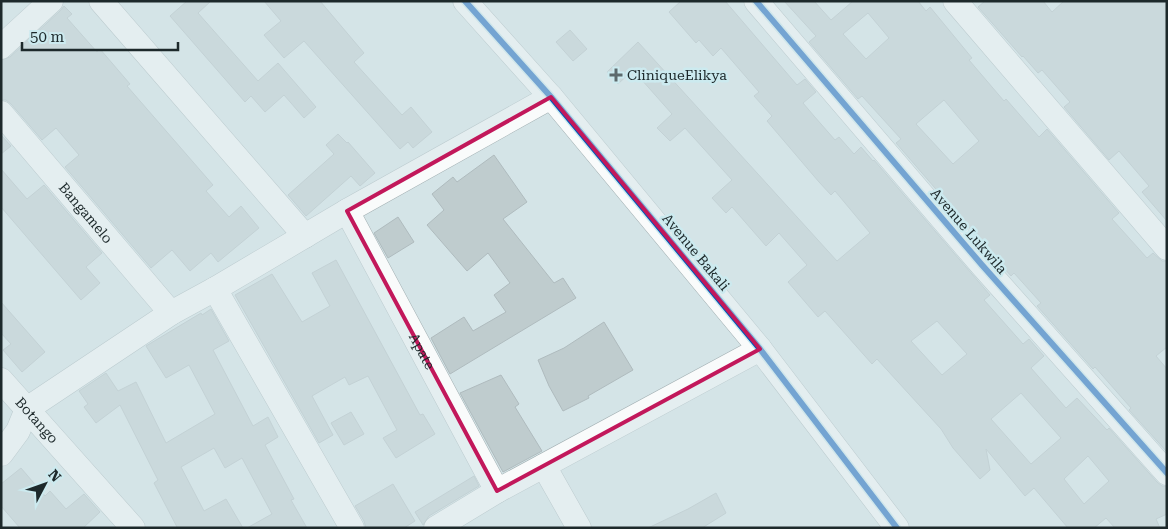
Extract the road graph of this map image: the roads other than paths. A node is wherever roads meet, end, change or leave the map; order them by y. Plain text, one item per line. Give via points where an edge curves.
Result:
1 (50, 1) edge
2 (101, 1) edge
3 (465, 1) edge
4 (756, 1) edge
5 (954, 1) edge
6 (1, 47) edge
7 (551, 97) junction
8 (1, 113) edge
9 (347, 211) junction
10 (305, 236) junction
11 (1167, 248) edge
12 (215, 289) junction
13 (171, 313) junction
14 (760, 349) junction
15 (1, 380) edge
16 (27, 409) junction
17 (1, 454) edge
18 (544, 466) junction
19 (1167, 473) edge
20 (497, 491) junction
21 (133, 528) edge
22 (352, 528) edge
23 (436, 528) edge
24 (579, 528) edge
25 (897, 528) edge

1 - 6 street
2 - 10 street
3 - 7 street, Avenue Bakali
4 - 19 street, Avenue Lukwila via 982,265
5 - 11 street
7 - 9 street
7 - 14 street, Avenue Bakali
8 - 13 street, Bangamelo
9 - 10 street
9 - 20 street, Apate
10 - 12 street
12 - 13 street
12 - 22 street
13 - 16 street
14 - 18 street
14 - 25 street, Avenue Bakali
15 - 16 street, Botango
16 - 17 street via 18,431
16 - 21 street, Botango
18 - 20 street
18 - 24 street
20 - 23 street

